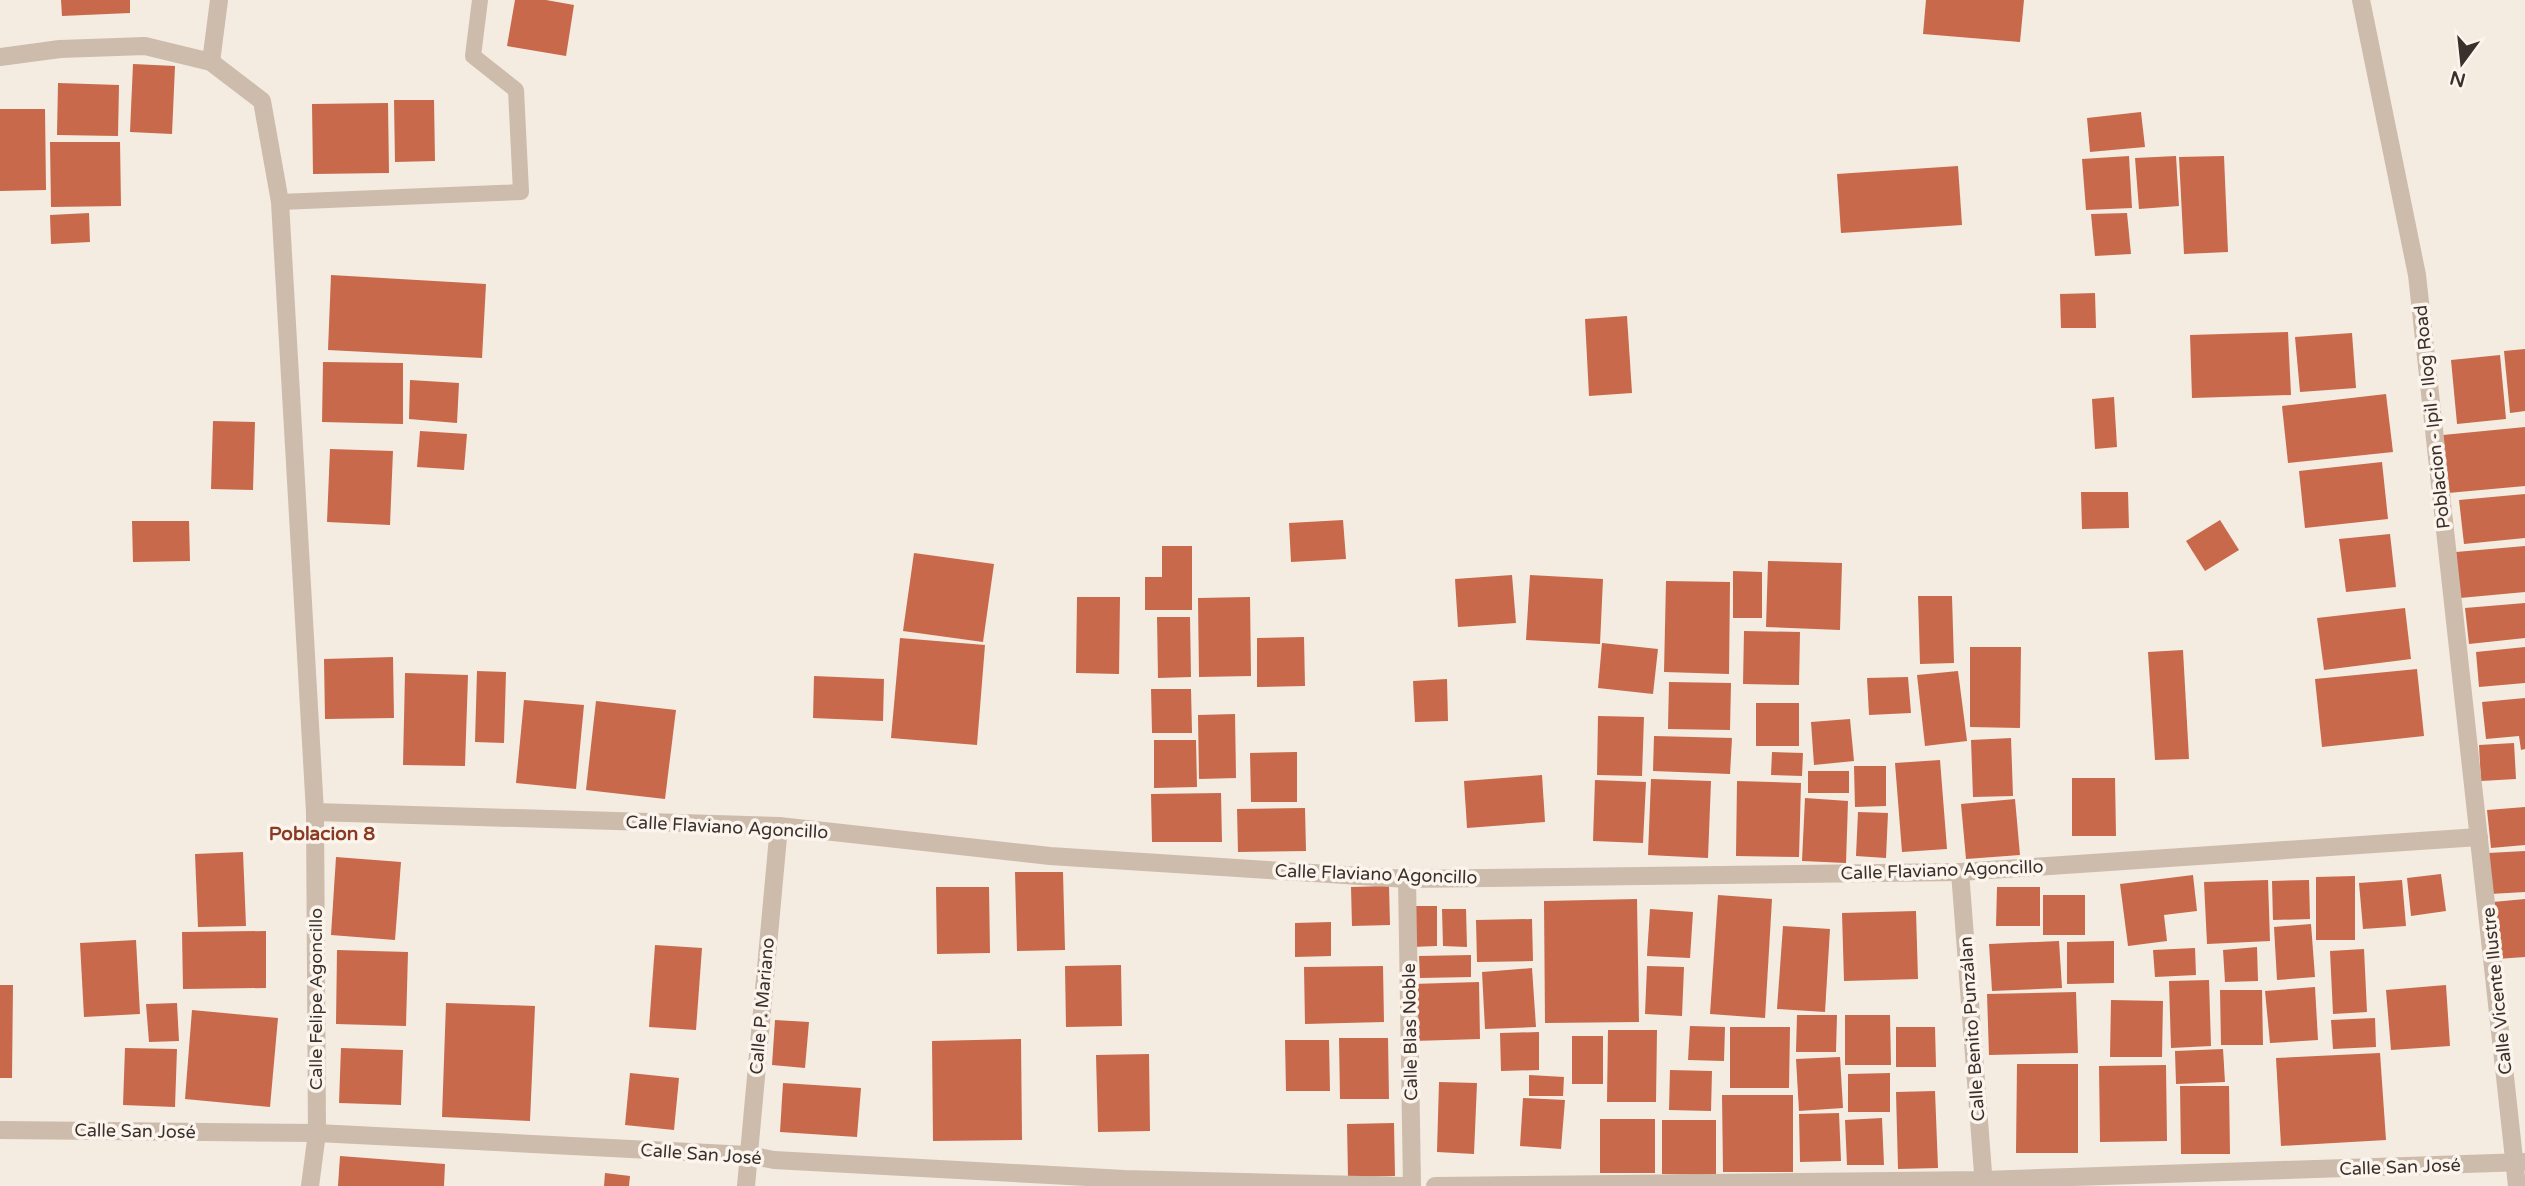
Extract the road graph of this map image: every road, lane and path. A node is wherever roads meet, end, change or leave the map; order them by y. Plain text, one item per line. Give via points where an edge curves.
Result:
1 (219, 0) edge
2 (480, 0) edge
3 (2361, 0) edge
4 (0, 57) edge
5 (211, 62) junction
6 (280, 202) junction
7 (315, 812) junction
8 (779, 826) junction
9 (2479, 837) junction
10 (1960, 872) junction
11 (1407, 879) junction
12 (0, 1130) edge
13 (317, 1133) junction
14 (748, 1155) junction
15 (2521, 1163) edge
16 (1124, 1182) edge
17 (1984, 1183) edge
18 (310, 1186) edge
19 (746, 1186) edge
20 (1403, 1186) edge
21 (1412, 1186) edge
22 (1436, 1186) edge
23 (2517, 1186) edge

1 - 5 street
2 - 6 lane via 473,56 516,90 521,192
3 - 9 street, Poblacion - Ipil - Ilog Road via 2417,275
4 - 5 street via 145,46
5 - 6 street, Calle Felipe Agoncillo via 262,101
6 - 7 street, Calle Felipe Agoncillo
7 - 8 street, Calle Flaviano Agoncillo
7 - 13 street, Calle Felipe Agoncillo
8 - 11 street, Calle Flaviano Agoncillo via 1051,856
8 - 14 street, Calle P. Mariano
9 - 10 street, Calle Flaviano Agoncillo
9 - 15 street, Calle Vicente Ilustre
10 - 11 street, Calle Flaviano Agoncillo
10 - 17 street, Calle Benito Punzálan
11 - 21 street, Calle Blas Noble
12 - 13 street, Calle San José
13 - 14 street, Calle San José
13 - 18 street, Calle Felipe Agoncillo
14 - 16 street, Calle San José
14 - 19 street, Calle P. Mariano
15 - 17 street, Calle San José
15 - 23 street, Calle Vicente Ilustre
16 - 20 street, Calle San José
17 - 22 street, Calle San José

